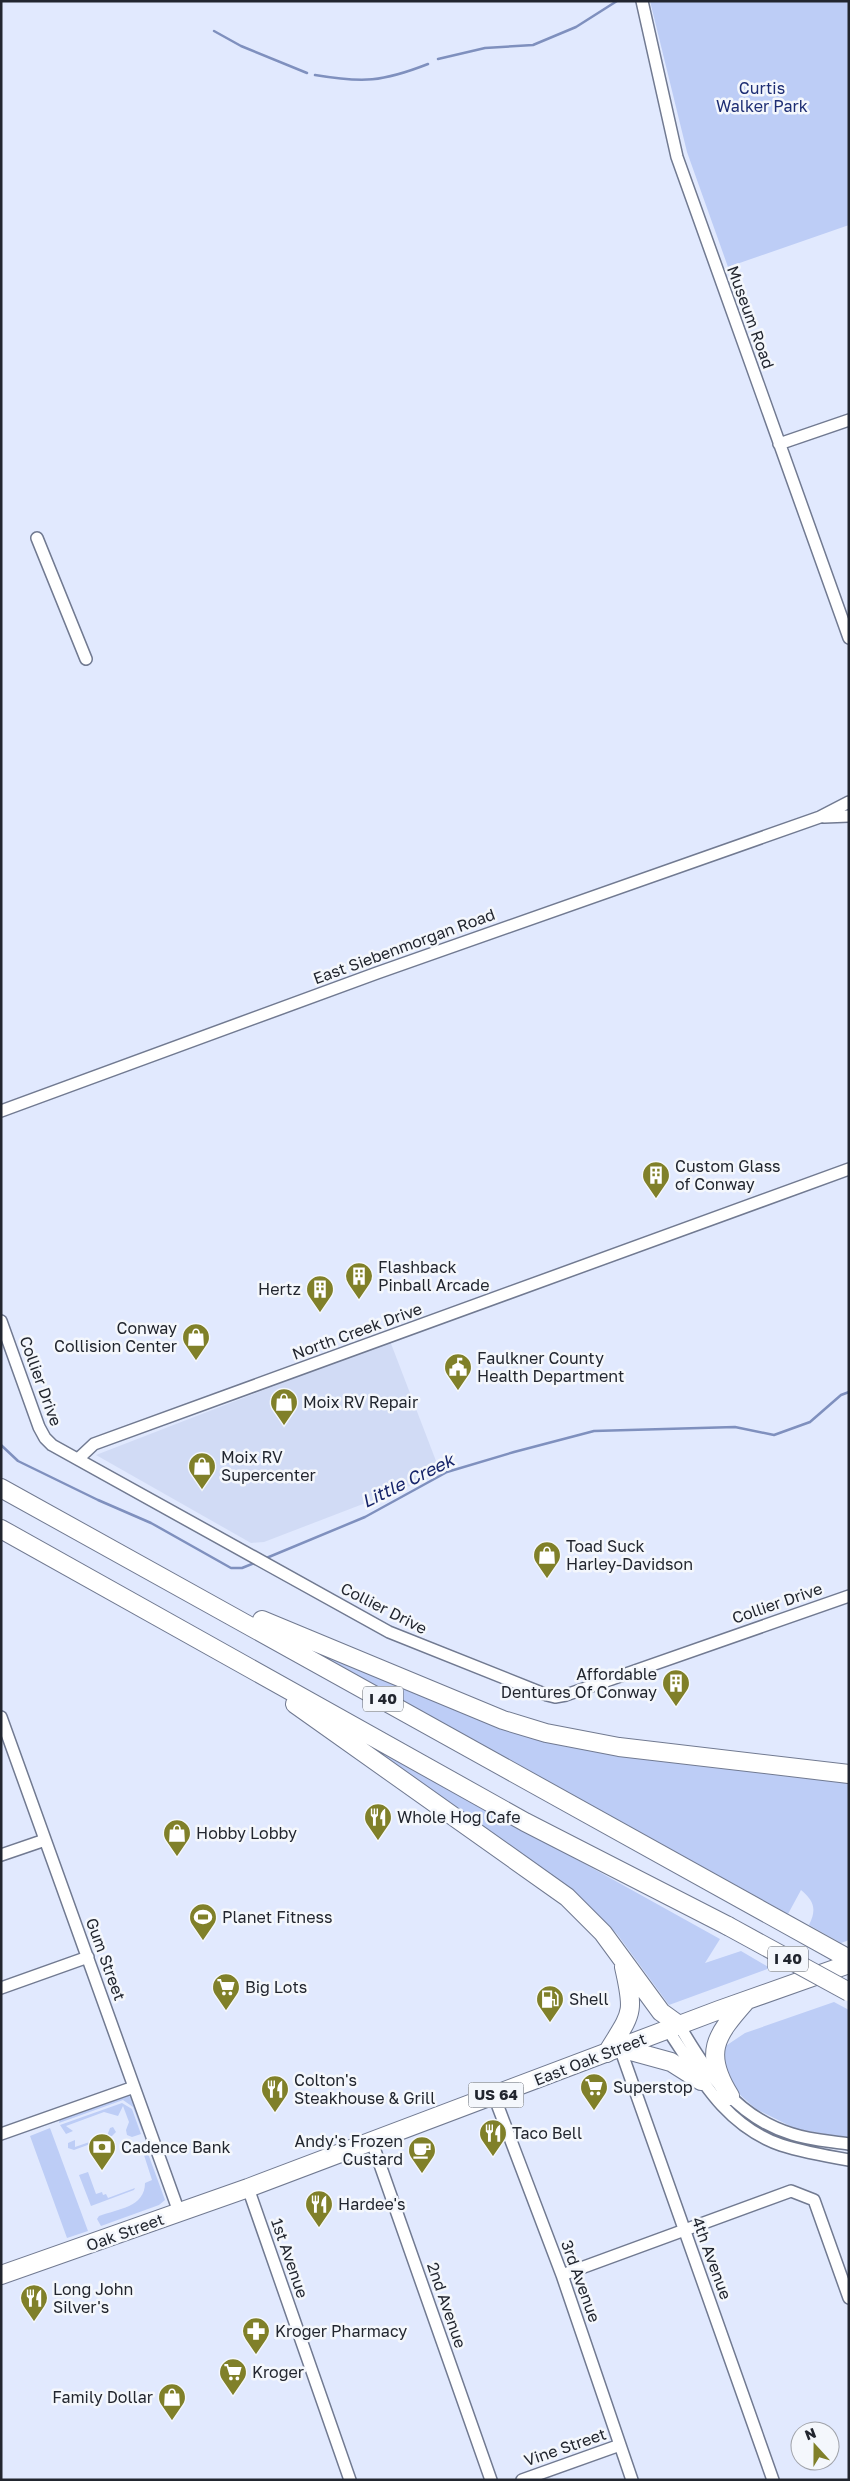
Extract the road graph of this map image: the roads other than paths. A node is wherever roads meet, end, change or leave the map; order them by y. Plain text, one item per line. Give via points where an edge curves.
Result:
1 (642, 1) edge
2 (849, 420) edge
3 (780, 444) junction
4 (37, 538) dead end
5 (849, 638) edge
6 (86, 659) dead end
7 (849, 802) edge
8 (849, 816) edge
9 (820, 817) junction
10 (1, 1111) edge
11 (849, 1169) edge
12 (1, 1321) edge
13 (78, 1459) junction
14 (1, 1488) edge
15 (1, 1528) edge
16 (186, 1589) junction
17 (849, 1596) edge
18 (215, 1648) junction
19 (1, 1717) edge
20 (849, 1774) edge
21 (45, 1840) junction
22 (1, 1855) edge
23 (88, 1957) junction
24 (622, 1959) junction
25 (849, 1959) edge
26 (849, 1964) edge
27 (1, 1988) edge
28 (849, 1992) edge
29 (747, 2000) junction
30 (673, 2027) junction
31 (614, 2050) junction
32 (702, 2081) junction
33 (134, 2087) junction
34 (494, 2096) junction
35 (730, 2096) junction
36 (1, 2134) edge
37 (372, 2142) junction
38 (849, 2144) edge
39 (849, 2160) edge
40 (248, 2188) junction
41 (179, 2212) junction
42 (684, 2229) junction
43 (1, 2275) edge
44 (562, 2275) junction
45 (849, 2298) edge
46 (620, 2445) junction
47 (350, 2480) edge
48 (491, 2480) edge
49 (522, 2480) edge
50 (632, 2480) edge
51 (773, 2480) edge

1 - 3 street, Museum Road via 677,156
2 - 3 street
3 - 5 street, Museum Road
4 - 6 street
7 - 9 street, East Siebenmorgan Road
8 - 9 street, East Siebenmorgan Road
9 - 10 street, East Siebenmorgan Road via 358,979
11 - 13 street, North Creek Drive via 94,1444
12 - 13 street, Collier Drive via 45,1438
13 - 17 street, Collier Drive via 389,1632 555,1697
14 - 16 highway, I 40
15 - 18 highway, I 40
16 - 20 highway via 535,1731 619,1747
16 - 25 highway, I 40
18 - 24 highway via 552,1885 590,1918
18 - 28 highway, I 40, bridge via 525,1822
19 - 21 street, Gum Street
21 - 22 street
21 - 23 street, Gum Street
23 - 27 street
23 - 33 street, Gum Street
24 - 30 highway
24 - 31 highway via 630,2010
26 - 29 highway, East Oak Street / US 64
29 - 30 highway, East Oak Street / US 64
29 - 35 highway via 726,2024 714,2052 719,2080
30 - 31 highway, East Oak Street / US 64
30 - 32 street
30 - 35 street via 712,2079
31 - 32 highway via 671,2062
31 - 34 highway, East Oak Street / US 64
31 - 42 street, 4th Avenue
32 - 39 street via 726,2112 759,2135 786,2146
33 - 36 street
33 - 41 street, Gum Street
34 - 37 highway, East Oak Street / US 64
34 - 44 street, 3rd Avenue
35 - 38 street via 751,2115 773,2127 800,2136
37 - 40 highway, East Oak Street / US 64
37 - 48 street, 2nd Avenue
40 - 41 highway, Oak Street / US 64
40 - 47 street, 1st Avenue
41 - 43 highway, Oak Street / US 64
42 - 44 street
42 - 45 street via 791,2191 814,2200
42 - 51 street, 4th Avenue
44 - 46 street, 3rd Avenue
46 - 49 street, Vine Street
46 - 50 street, 3rd Avenue

